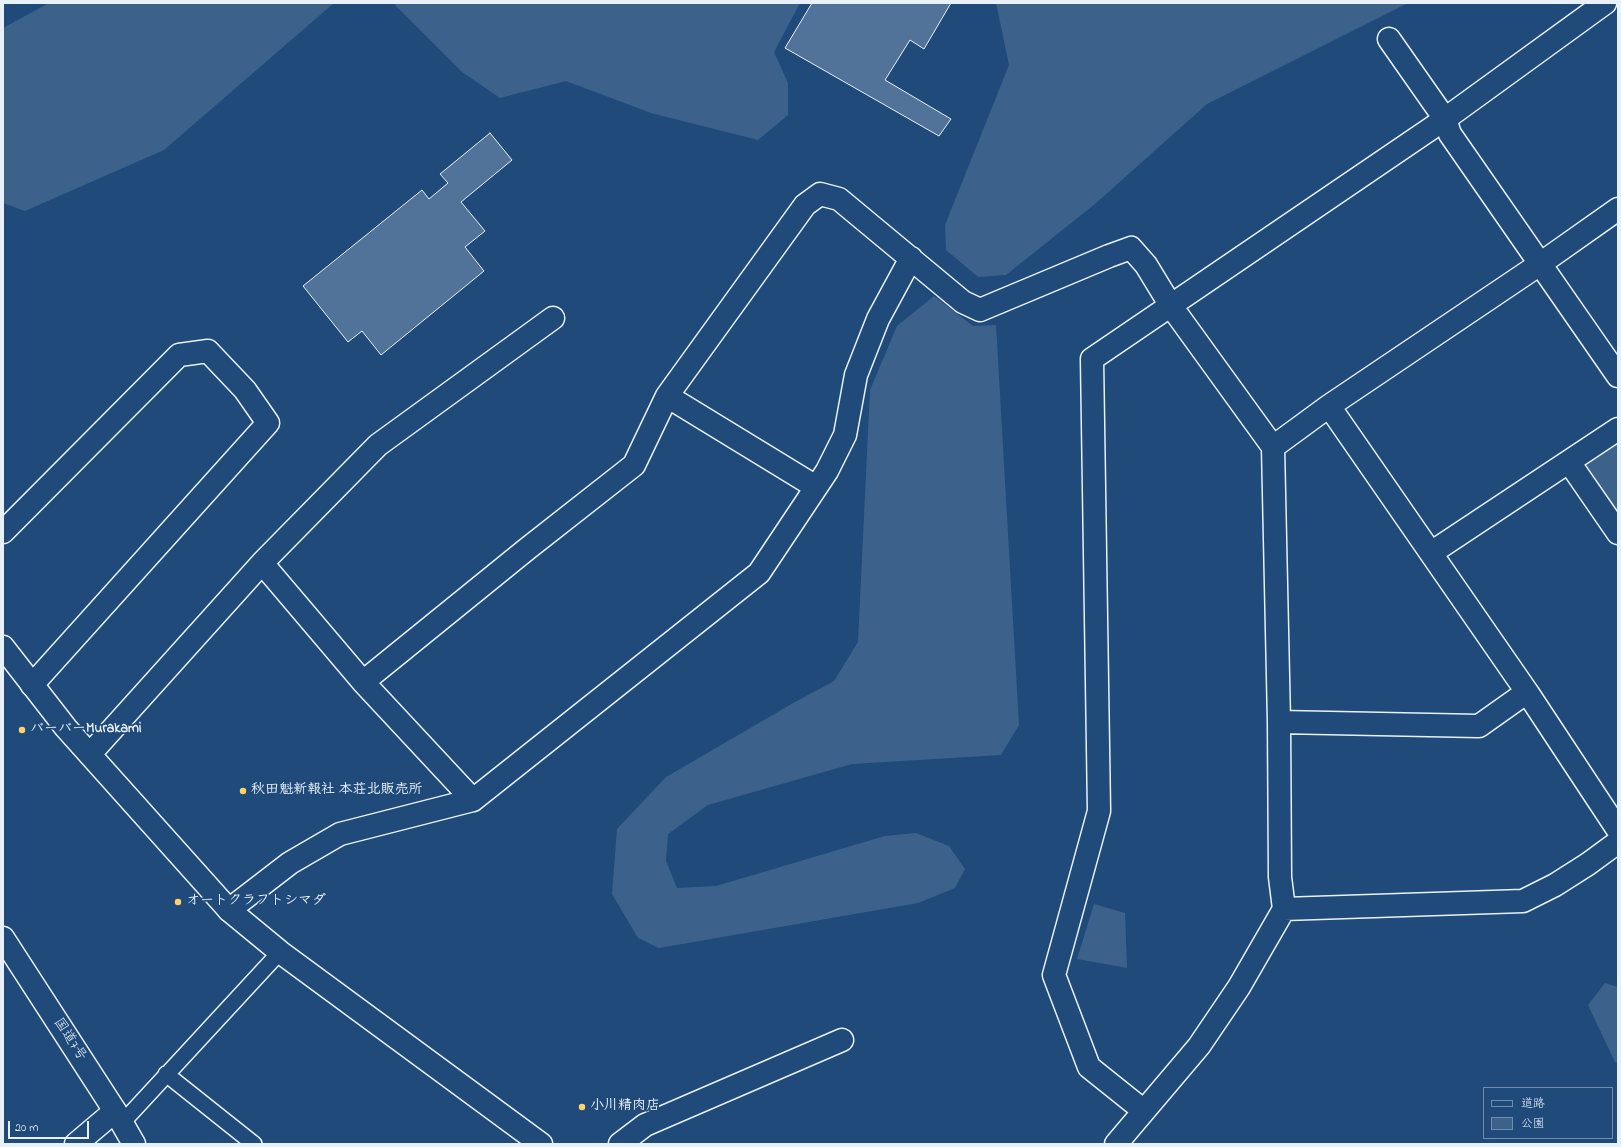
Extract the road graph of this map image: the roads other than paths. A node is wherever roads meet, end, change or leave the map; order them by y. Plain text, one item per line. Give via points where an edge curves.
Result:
1 (1605, 3) edge
2 (1389, 39) dead end
3 (1445, 119) junction
4 (1618, 209) edge
5 (911, 258) junction
6 (1540, 264) junction
7 (1171, 306) junction
8 (553, 318) dead end
9 (1618, 376) edge
10 (667, 396) junction
11 (1329, 406) junction
12 (1618, 429) edge
13 (1273, 447) junction
14 (1569, 462) junction
15 (816, 487) junction
16 (3, 532) edge
17 (1618, 533) edge
18 (1431, 553) junction
19 (262, 563) junction
20 (3, 647) edge
21 (363, 682) junction
22 (32, 685) junction
23 (1527, 692) junction
24 (1279, 722) junction
25 (90, 754) junction
26 (473, 800) junction
27 (1618, 830) edge
28 (1618, 842) edge
29 (1284, 909) junction
30 (229, 910) junction
31 (3, 938) edge
32 (280, 952) junction
33 (842, 1040) dead end
34 (166, 1074) junction
35 (1144, 1111) junction
36 (118, 1117) junction
37 (76, 1144) edge
38 (134, 1144) edge
39 (254, 1144) edge
40 (541, 1144) edge
41 (620, 1144) edge
42 (1116, 1144) edge

1 - 3 main road
2 - 3 main road
3 - 6 main road via 1450,134
3 - 7 main road
4 - 6 main road
5 - 7 main road via 963,302 980,310 1131,248 1146,265
5 - 10 main road via 839,199 820,194 805,205
5 - 15 main road via 878,319 856,375 844,435 827,471
6 - 9 main road
6 - 11 main road
7 - 13 main road
7 - 35 main road via 1092,359 1099,811 1054,975 1090,1067
8 - 19 main road via 378,446
10 - 15 main road
10 - 21 main road via 634,465
11 - 13 main road
11 - 18 main road
12 - 14 main road
13 - 24 main road
14 - 17 main road
14 - 18 main road
15 - 26 main road via 759,573
16 - 22 main road via 180,355 208,351 245,390 268,423
18 - 23 main road
19 - 21 main road
19 - 25 main road
20 - 22 main road
21 - 26 main road
22 - 25 main road
23 - 24 main road via 1479,726
23 - 27 main road
24 - 29 main road via 1280,877
25 - 30 main road
26 - 30 main road via 340,834 290,863
28 - 29 main road via 1588,864 1523,900
29 - 35 main road via 1239,987 1198,1046
30 - 32 main road
31 - 36 main road, 国道7号
32 - 34 lane
32 - 40 main road
33 - 41 main road via 645,1125
34 - 36 lane
34 - 39 lane
35 - 42 main road
36 - 37 main road
36 - 38 main road, 国道7号

